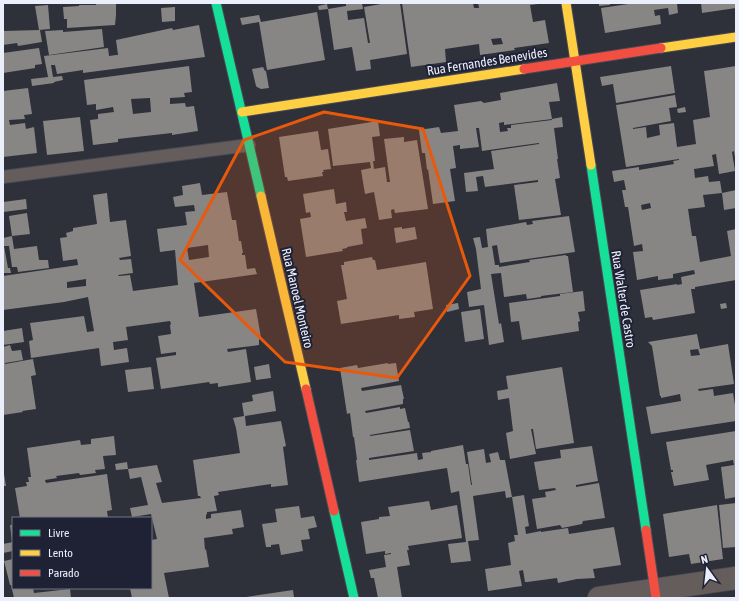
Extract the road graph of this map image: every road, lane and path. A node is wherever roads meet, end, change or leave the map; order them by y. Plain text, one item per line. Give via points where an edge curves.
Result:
1 (216, 3) edge
2 (566, 3) edge
3 (736, 37) edge
4 (575, 61) junction
5 (242, 112) junction
6 (249, 145) junction
7 (3, 177) edge
8 (736, 578) edge
9 (655, 594) edge
10 (354, 598) edge
11 (599, 598) edge

1 - 5 street, Rua Manoel Monteiro
2 - 4 street, Rua Walter de Castro
3 - 4 street, Rua Fernandes Benevides
4 - 5 street, Rua Fernandes Benevides
4 - 9 street, Rua Walter de Castro
5 - 6 street, Rua Manoel Monteiro
6 - 7 lane
6 - 10 street, Rua Manoel Monteiro
8 - 9 street
9 - 11 street

